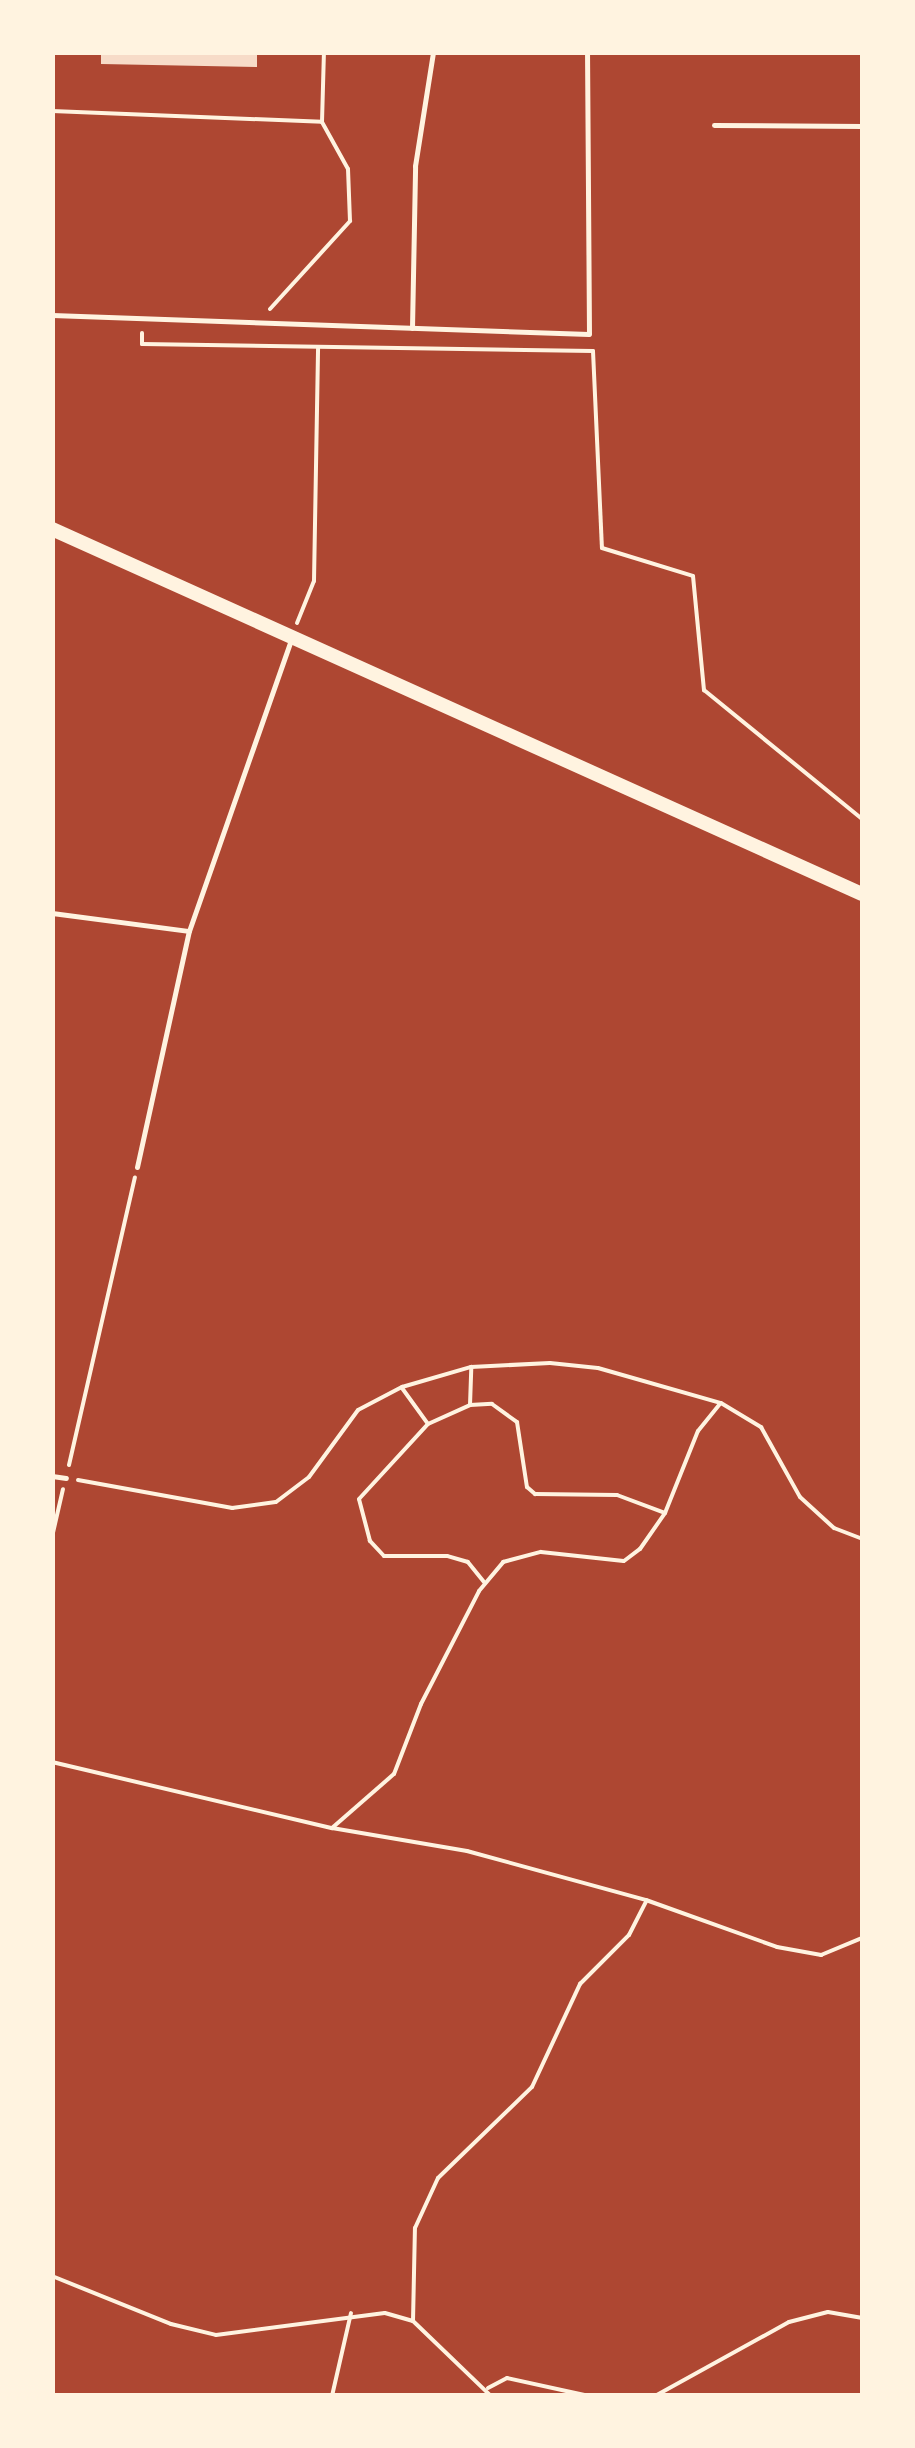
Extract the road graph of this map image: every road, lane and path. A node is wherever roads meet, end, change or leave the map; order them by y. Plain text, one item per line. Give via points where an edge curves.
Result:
1 (324, 52) edge
2 (432, 52) edge
3 (587, 52) edge
4 (52, 111) edge
5 (322, 122) junction
6 (714, 125) dead end
7 (862, 126) edge
8 (52, 314) edge
9 (143, 318) junction
10 (258, 322) junction
11 (412, 328) junction
12 (236, 346) junction
13 (318, 347) junction
14 (52, 529) edge
15 (292, 637) junction
16 (862, 819) edge
17 (862, 894) edge
18 (52, 913) edge
19 (189, 931) junction
20 (138, 1168) joint
21 (471, 1368) junction
22 (402, 1387) junction
23 (722, 1403) junction
24 (470, 1406) junction
25 (428, 1424) junction
26 (52, 1476) edge
27 (66, 1478) junction
28 (666, 1514) junction
29 (52, 1537) edge
30 (862, 1539) edge
31 (486, 1584) junction
32 (52, 1762) edge
33 (332, 1828) junction
34 (646, 1900) junction
35 (862, 1938) edge
36 (52, 2276) edge
37 (351, 2314) junction
38 (862, 2318) edge
39 (413, 2322) junction
40 (486, 2388) junction
41 (332, 2396) edge
42 (491, 2396) edge
43 (589, 2396) edge
44 (655, 2396) edge

1 - 5 path
2 - 11 lane via 416,166
3 - 11 lane via 589,334
4 - 5 path
5 - 10 path via 348,169 350,221
6 - 7 lane
8 - 9 lane
9 - 10 lane
9 - 12 path via 142,344
10 - 11 lane
10 - 12 path
12 - 13 path
13 - 15 path via 314,581
13 - 16 path via 593,351 602,548 693,576 704,690
14 - 15 street
15 - 17 street
15 - 19 lane
18 - 19 lane
19 - 20 lane
20 - 27 path
21 - 22 path
21 - 23 path via 598,1368
21 - 24 path
22 - 25 path
22 - 27 path via 358,1410 309,1477 276,1502 232,1508
23 - 28 path via 679,1466
23 - 30 path via 762,1427 800,1497 834,1528
24 - 25 path
24 - 28 path via 492,1404 517,1422 524,1476 535,1494 617,1494
25 - 31 path via 359,1498 370,1540 384,1556 468,1562
26 - 27 lane
27 - 29 path
28 - 31 path via 624,1561 515,1554
31 - 33 path via 421,1704 394,1774
32 - 33 path
33 - 34 path via 468,1852
34 - 35 path via 821,1955
34 - 39 path via 628,1935 580,1984 532,2088 438,2178 416,2228
36 - 37 path via 216,2335 258,2334
37 - 39 path
37 - 41 path
38 - 44 path via 828,2312 789,2322
39 - 40 path
40 - 42 path
40 - 43 path via 507,2378

